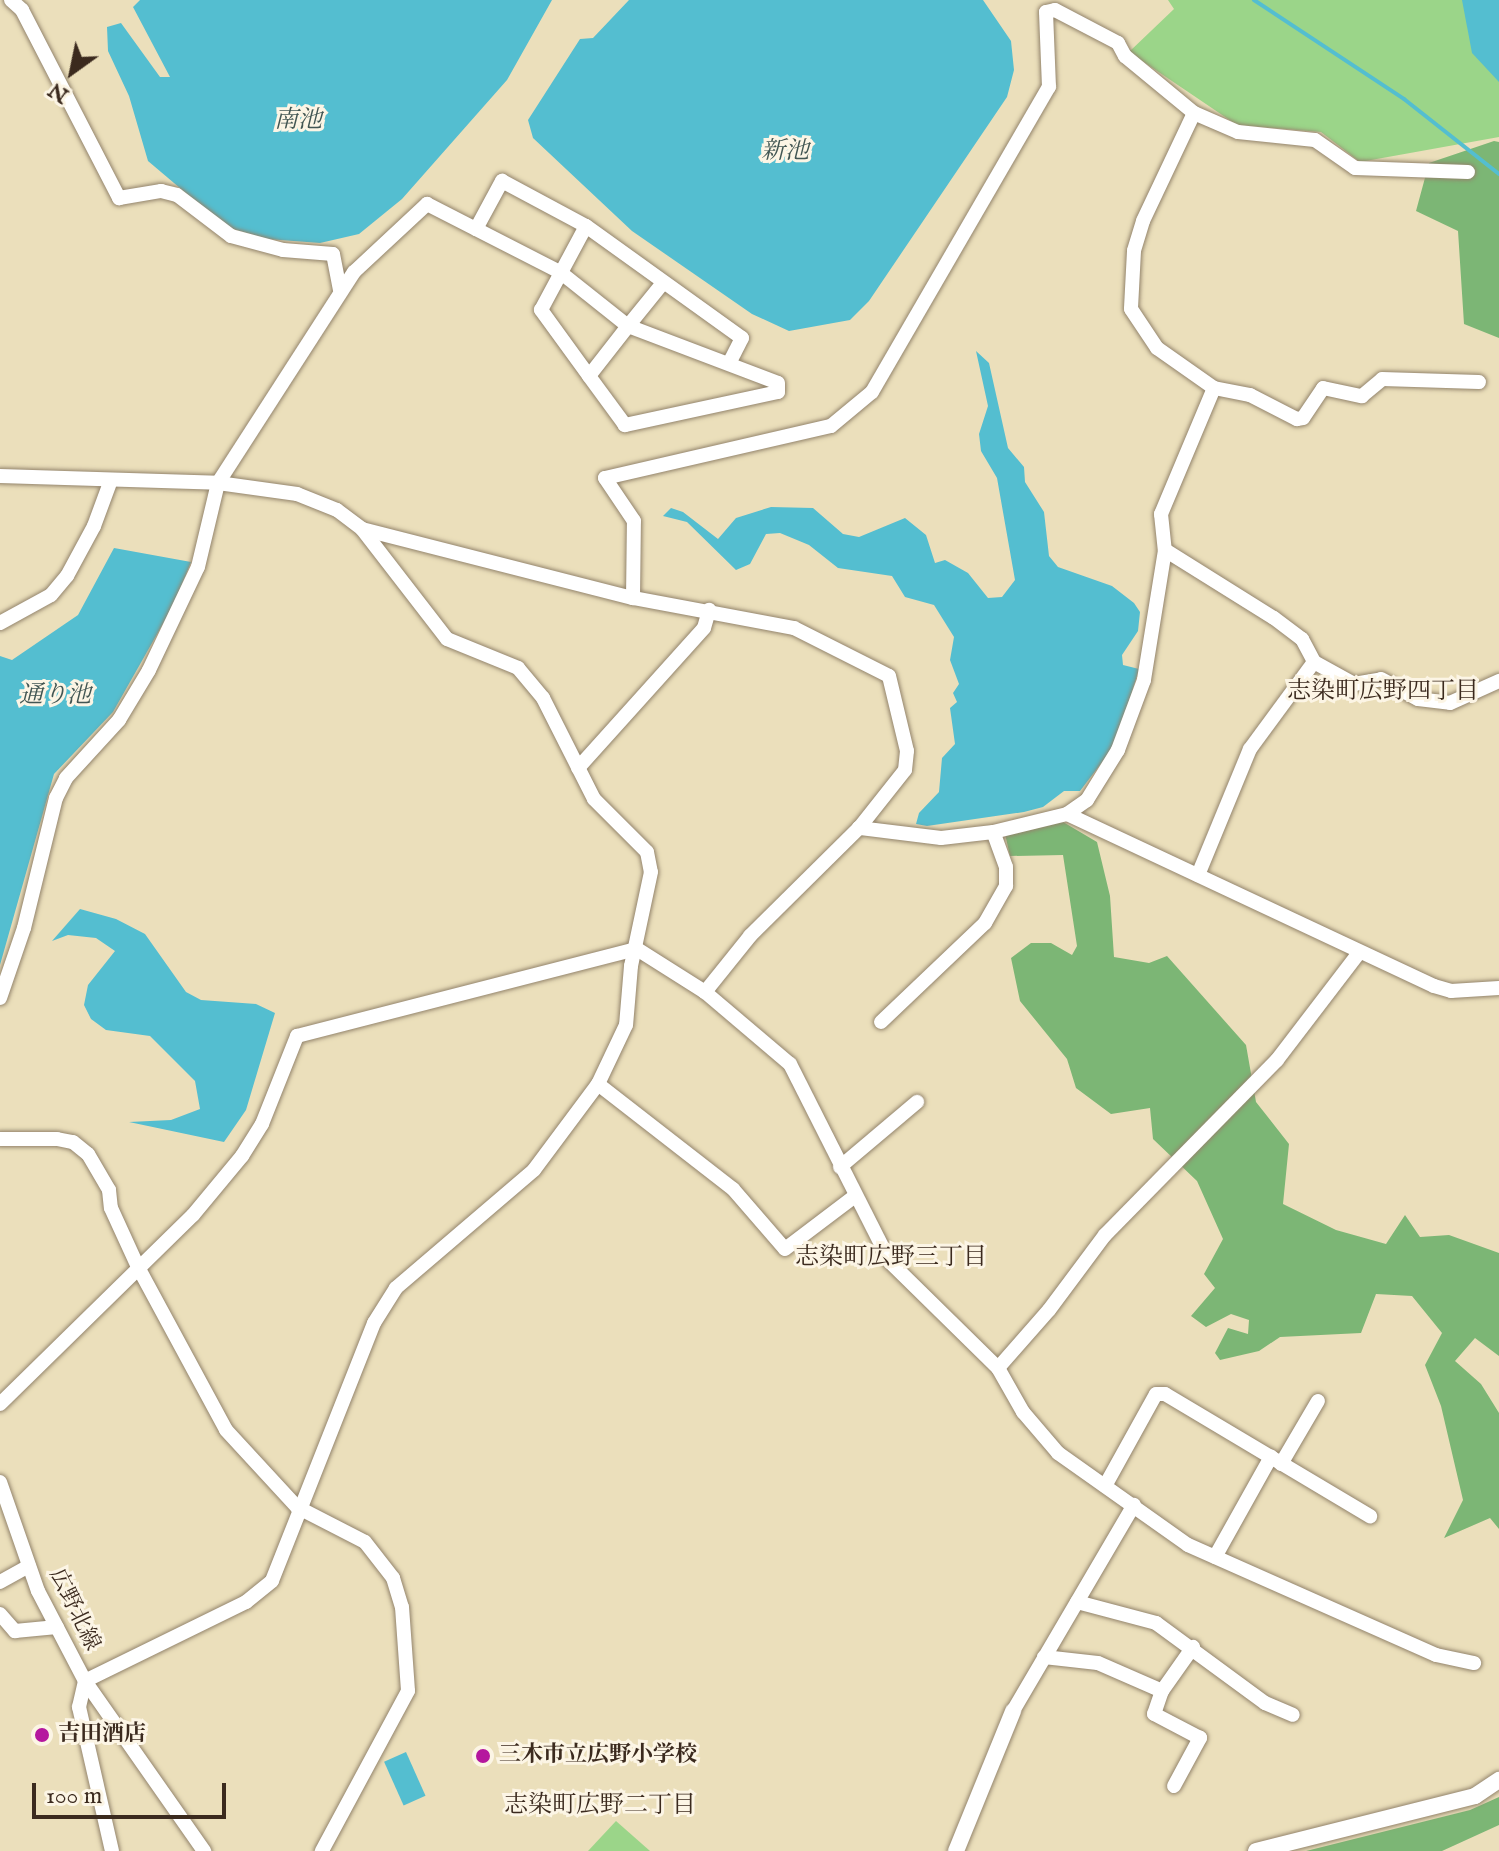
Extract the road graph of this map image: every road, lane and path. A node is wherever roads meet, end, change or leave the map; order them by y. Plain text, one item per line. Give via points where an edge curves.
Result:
1 (11, 0) edge
2 (1194, 113) junction
3 (1468, 172) dead end
4 (586, 226) junction
5 (476, 229) junction
6 (560, 272) junction
7 (662, 284) junction
8 (340, 291) junction
9 (628, 326) junction
10 (729, 363) junction
11 (589, 376) junction
12 (1479, 382) dead end
13 (1214, 388) junction
14 (0, 476) edge
15 (111, 480) junction
16 (218, 483) junction
17 (362, 529) junction
18 (1165, 550) junction
19 (633, 598) junction
20 (709, 610) junction
21 (0, 623) edge
22 (1314, 662) junction
23 (1499, 681) edge
24 (578, 768) junction
25 (1067, 814) junction
26 (859, 828) junction
27 (993, 832) junction
28 (1198, 875) junction
29 (637, 949) junction
30 (1358, 954) junction
31 (1499, 988) edge
32 (705, 992) junction
33 (0, 998) edge
34 (881, 1022) dead end
35 (598, 1084) junction
36 (917, 1102) dead end
37 (0, 1139) edge
38 (840, 1167) junction
39 (855, 1196) junction
40 (138, 1267) junction
41 (998, 1368) junction
42 (1318, 1401) dead end
43 (0, 1404) edge
44 (1276, 1461) junction
45 (0, 1482) edge
46 (1105, 1486) junction
47 (1134, 1505) junction
48 (297, 1507) junction
49 (1370, 1516) dead end
50 (1215, 1557) junction
51 (29, 1566) junction
52 (0, 1582) edge
53 (1077, 1602) junction
54 (0, 1614) edge
55 (57, 1627) junction
56 (1193, 1647) junction
57 (1044, 1657) junction
58 (1474, 1663) dead end
59 (85, 1681) junction
60 (1162, 1691) junction
61 (1013, 1711) joint
62 (1293, 1715) dead end
63 (1499, 1780) edge
64 (1174, 1786) dead end
65 (112, 1851) edge
66 (204, 1851) edge
67 (322, 1851) edge
68 (956, 1851) edge
69 (1256, 1851) edge

1 - 8 street via 22,10 119,198 161,191 177,195 231,236 283,250 333,254
2 - 3 street via 1238,132 1315,140 1355,168
2 - 13 street via 1143,221 1134,251 1131,309 1157,348
2 - 19 street via 1125,56 1118,43 1055,10 1046,12 1049,87 872,392 831,426 605,478 634,521
4 - 5 street via 502,181
4 - 6 street
4 - 7 street
5 - 6 street
5 - 8 street via 427,204
6 - 9 street
6 - 11 street via 541,310
7 - 9 street
7 - 10 street via 742,338
8 - 16 street
9 - 10 street
9 - 11 street
10 - 11 street via 778,383 778,392 625,425
12 - 13 street via 1382,379 1362,396 1323,388 1297,419 1263,400
13 - 18 street via 1161,514
14 - 15 street
15 - 16 street
15 - 21 street via 67,576 51,595
16 - 17 street via 315,498
16 - 33 street via 198,567 179,616 119,720 66,778 56,798 24,928
17 - 19 street
17 - 24 street via 447,639 518,668 543,698
18 - 22 street via 1302,639
18 - 25 street via 1137,710 1103,778 1087,800
19 - 20 street
20 - 24 street via 704,628
20 - 26 street via 794,628 889,676 907,751 905,770
22 - 23 street via 1354,684 1381,679 1418,699 1450,703
22 - 28 street via 1250,749
24 - 29 street via 605,812 647,852 651,872
25 - 27 street
25 - 28 street
26 - 27 street via 941,838
26 - 32 street via 750,936
27 - 34 street via 1006,867 1006,886 985,923
28 - 30 street
29 - 32 street
29 - 35 street via 626,1025
29 - 40 street via 297,1036 262,1124 242,1156
30 - 31 street via 1451,991
30 - 41 street via 1277,1060 1105,1235
32 - 38 street via 790,1064
35 - 39 street via 733,1189 785,1249
35 - 48 street via 534,1170 396,1288 374,1323
36 - 38 street
37 - 40 street via 57,1139 73,1142 88,1154 109,1190 111,1208
38 - 39 street
39 - 41 street via 890,1262
40 - 43 street
40 - 48 street via 226,1430
41 - 46 street via 1048,1443
42 - 44 street
44 - 46 street via 1165,1394 1156,1394
44 - 49 street
44 - 50 street
45 - 51 street, 広野北線
46 - 47 street
47 - 50 street via 1188,1545
47 - 53 street
48 - 59 street via 285,1560 272,1581 246,1602
48 - 67 street via 376,1552 393,1578 402,1607 409,1660 408,1691
50 - 58 street via 1436,1655
51 - 52 street
51 - 55 street, 広野北線
53 - 56 street via 1156,1623
53 - 57 street
54 - 55 street via 15,1631
55 - 59 street, 広野北線
56 - 60 street
56 - 62 street via 1265,1703
57 - 60 street via 1098,1663
57 - 61 street
59 - 65 street, 広野北線 via 79,1707
59 - 66 street
60 - 64 street via 1154,1714 1200,1738
61 - 68 street
63 - 69 street via 1475,1796

